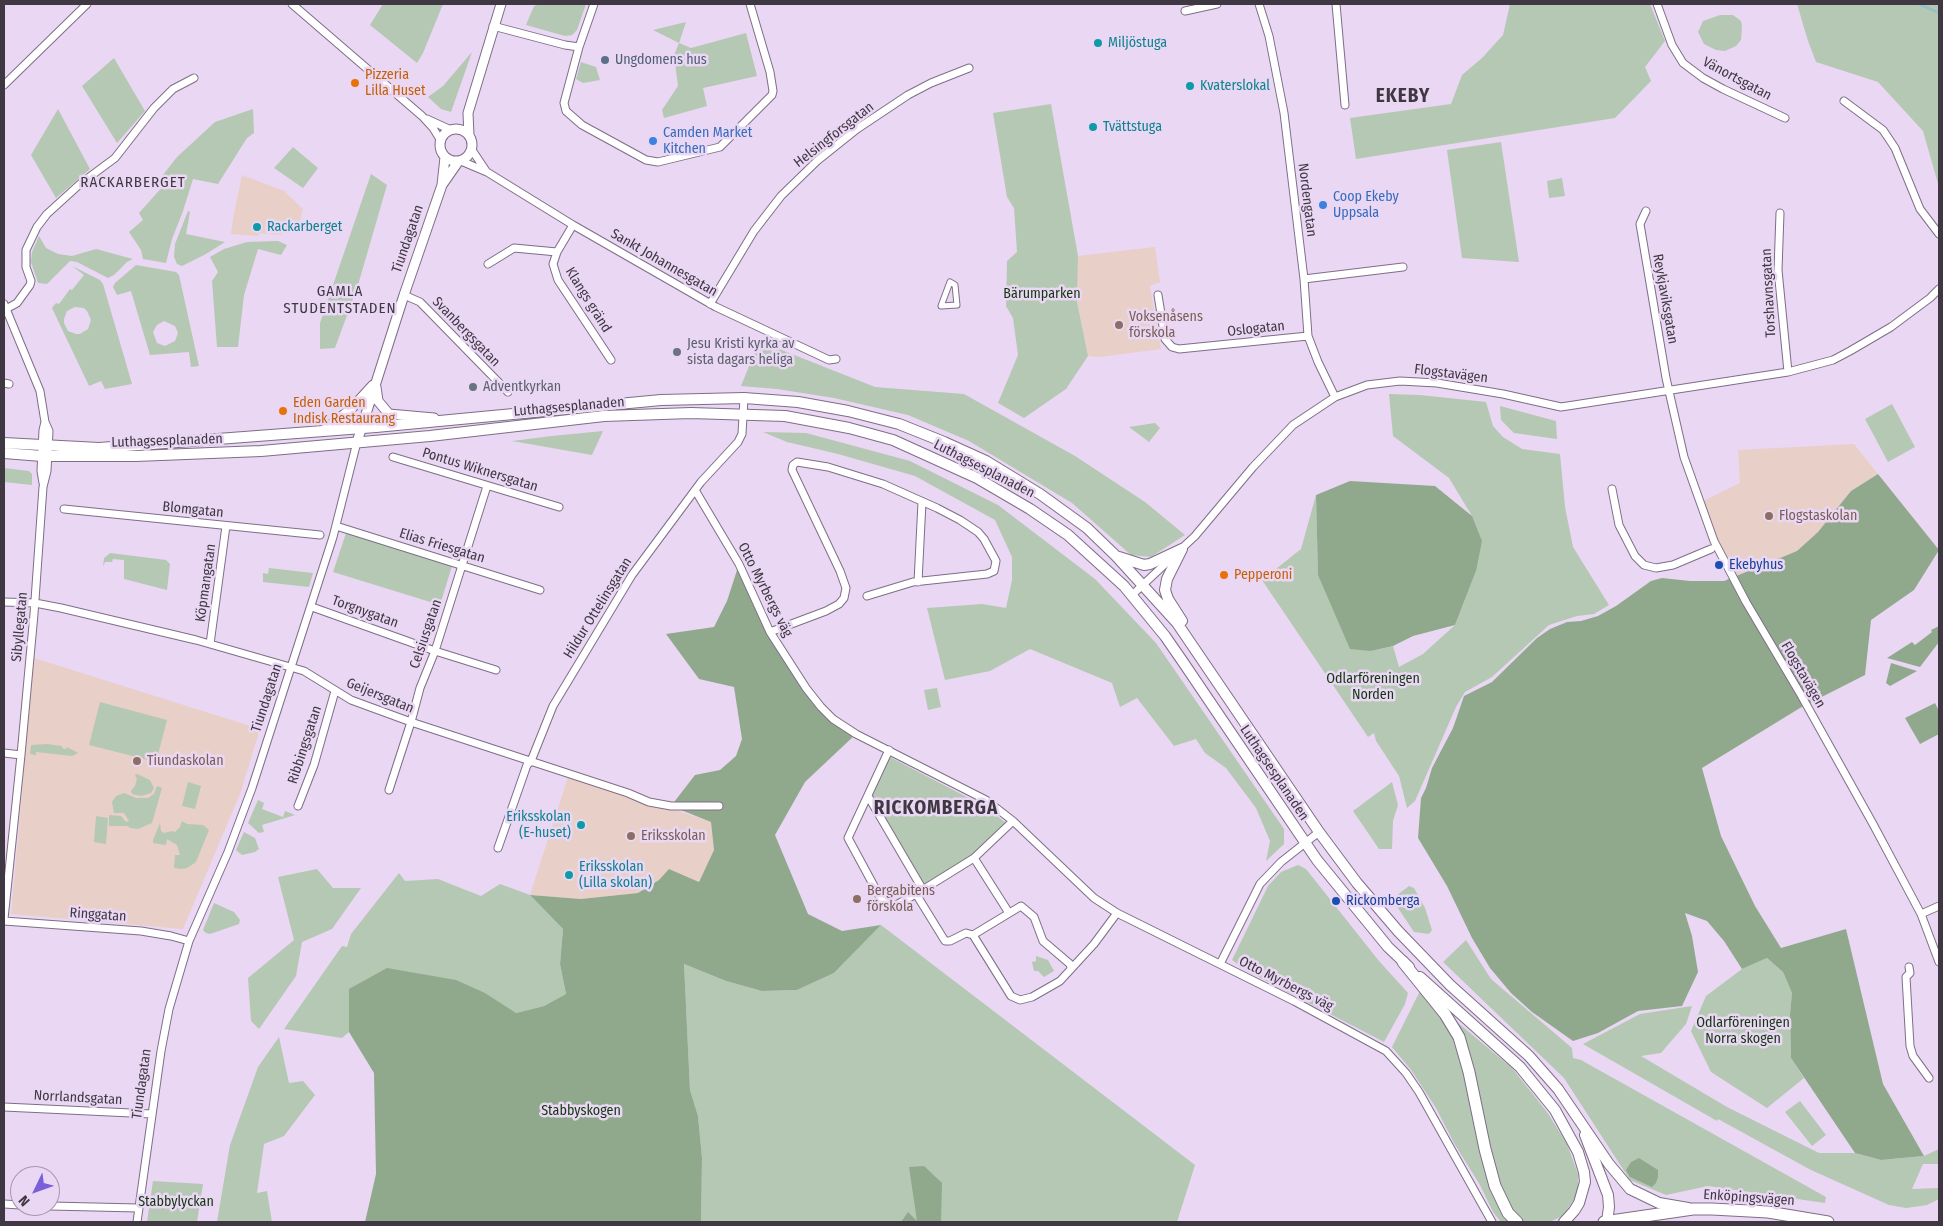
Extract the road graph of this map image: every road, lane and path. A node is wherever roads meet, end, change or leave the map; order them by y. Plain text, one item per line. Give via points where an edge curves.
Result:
1 (87, 4) edge
2 (292, 4) edge
3 (501, 4) edge
4 (594, 4) edge
5 (750, 4) edge
6 (1218, 4) edge
7 (1259, 4) edge
8 (1336, 4) edge
9 (1658, 4) edge
10 (1185, 11) dead end
11 (493, 26) junction
12 (579, 47) junction
13 (969, 68) dead end
14 (194, 78) dead end
15 (4, 86) edge
16 (1844, 101) dead end
17 (1345, 105) dead end
18 (468, 113) junction
19 (422, 116) junction
20 (1785, 118) dead end
21 (453, 130) junction
22 (469, 135) junction
23 (441, 140) junction
24 (472, 150) junction
25 (445, 157) junction
26 (459, 162) junction
27 (487, 172) junction
28 (442, 185) junction
29 (1646, 211) dead end
30 (1780, 213) dead end
31 (573, 225) junction
32 (1939, 234) edge
33 (558, 252) junction
34 (488, 264) dead end
35 (1403, 267) dead end
36 (1304, 279) junction
37 (1939, 289) edge
38 (404, 295) junction
39 (1158, 295) dead end
40 (710, 304) junction
41 (5, 306) edge
42 (941, 306) joint
43 (1308, 336) junction
44 (836, 359) dead end
45 (611, 360) dead end
46 (1788, 372) junction
47 (376, 381) junction
48 (1670, 391) junction
49 (508, 392) dead end
50 (1335, 397) junction
51 (744, 398) junction
52 (743, 414) junction
53 (447, 420) junction
54 (362, 428) junction
55 (323, 431) junction
56 (357, 442) junction
57 (4, 443) edge
58 (45, 451) junction
59 (4, 453) edge
60 (393, 457) dead end
61 (488, 486) junction
62 (1612, 489) dead end
63 (695, 490) junction
64 (922, 502) junction
65 (560, 507) dead end
66 (64, 509) dead end
67 (226, 526) junction
68 (336, 526) junction
69 (320, 535) dead end
70 (1182, 549) junction
71 (1711, 549) dead end
72 (1116, 556) junction
73 (462, 566) junction
74 (918, 582) junction
75 (1144, 584) junction
76 (540, 590) dead end
77 (867, 596) dead end
78 (1131, 596) junction
79 (4, 602) edge
80 (35, 604) junction
81 (312, 607) junction
82 (770, 632) junction
83 (210, 644) junction
84 (435, 651) junction
85 (291, 667) junction
86 (496, 670) dead end
87 (1223, 690) junction
88 (335, 692) junction
89 (411, 722) junction
90 (889, 750) junction
91 (4, 753) edge
92 (21, 755) junction
93 (531, 761) junction
94 (389, 790) dead end
95 (868, 796) junction
96 (298, 806) dead end
97 (719, 806) dead end
98 (1013, 821) junction
99 (1319, 832) junction
100 (1305, 843) junction
101 (498, 848) dead end
102 (974, 858) junction
103 (919, 892) junction
104 (1939, 906) edge
105 (1009, 913) junction
106 (1117, 913) junction
107 (1921, 914) junction
108 (4, 920) edge
109 (973, 935) junction
110 (189, 941) junction
111 (1403, 962) junction
112 (1939, 962) edge
113 (1220, 964) junction
114 (1909, 967) dead end
115 (1071, 968) junction
116 (1930, 1078) dead end
117 (4, 1107) edge
118 (152, 1114) junction
119 (1578, 1118) junction
120 (60, 1206) edge
121 (138, 1208) junction
122 (1693, 1209) junction
123 (137, 1222) edge
124 (1492, 1222) edge
125 (1517, 1222) edge
126 (1564, 1222) edge
127 (1606, 1222) edge
128 (1828, 1222) edge

1 - 15 street
2 - 19 street
3 - 11 street
4 - 12 street
5 - 12 street via 773,93 721,147 670,161 652,162 568,115 564,103
6 - 10 street
7 - 36 street, Nordengatan via 1279,79
8 - 17 street
9 - 20 street, Vänortsgatan via 1681,61 1703,78
11 - 12 street
11 - 18 street
13 - 40 street, Helsingforsgatan via 908,95 817,160 781,196 754,231
14 - 41 street via 172,89 115,158 46,214 26,250 30,285 17,303
16 - 32 street via 1883,130 1920,209
18 - 21 street
18 - 22 street
19 - 21 street
19 - 23 street
21 - 22 street
21 - 23 street via 444,134
22 - 24 street
23 - 25 street via 440,149
24 - 26 street
24 - 27 street, Sankt Johannesgatan
25 - 26 street
25 - 28 street, Tiundagatan
26 - 27 street, Sankt Johannesgatan
26 - 28 street, Tiundagatan
27 - 31 street, Sankt Johannesgatan
28 - 38 street, Tiundagatan
29 - 48 street, Reykjaviksgatan via 1640,224
30 - 46 street, Torshavnsgatan via 1778,270
31 - 33 street, Klangs gränd
31 - 40 street, Sankt Johannesgatan
33 - 34 street, Klangs gränd via 514,248
33 - 45 street, Klangs gränd via 553,264 558,280
35 - 36 street
36 - 43 street, Nordengatan
37 - 46 street, Flogstavägen via 1891,327 1850,351 1833,360
38 - 47 street, Tiundagatan
38 - 49 street, Svanbergsgatan via 420,302
39 - 43 street, Oslogatan via 1166,339 1178,349
40 - 44 street, Sankt Johannesgatan via 829,360
41 - 58 street, Sibyllegatan via 40,391 45,422 50,431
42 - 42 street via 957,305 955,285 950,282
43 - 50 street, Nordengatan
46 - 48 street, Flogstavägen
47 - 53 street via 378,400 390,414
47 - 54 street, Tiundagatan
47 - 55 street via 351,409
48 - 50 street, Flogstavägen via 1562,407 1437,383 1400,381 1366,385
48 - 107 street, Flogstavägen via 1684,457 1714,541 1802,694
50 - 70 street, Flogstavägen via 1283,435
51 - 52 street, Hildur Ottelinsgatan
51 - 53 main road, Luthagsesplanaden via 661,400
51 - 72 main road, Luthagsesplanaden via 798,402 848,411 899,424 944,442 1040,494 1087,528
52 - 56 main road, Luthagsesplanaden via 691,412 604,416
52 - 63 street, Hildur Ottelinsgatan via 742,434 738,442
52 - 78 main road, Luthagsesplanaden via 785,416 893,440 976,478 1030,508 1068,535
53 - 54 main road, Luthagsesplanaden
54 - 55 main road, Luthagsesplanaden
54 - 56 street, Tiundagatan
55 - 58 main road, Luthagsesplanaden
56 - 58 main road, Luthagsesplanaden via 261,451 136,456
56 - 68 street, Tiundagatan
57 - 58 main road, Luthagsesplanaden
58 - 59 main road, Luthagsesplanaden
58 - 80 street, Sibyllegatan
60 - 61 street, Pontus Wiknersgatan
61 - 65 street, Pontus Wiknersgatan
61 - 73 street, Celsiusgatan
62 - 71 street via 1623,533 1635,556 1644,565 1656,568 1673,565
63 - 82 street, Otto Myrbergs väg via 739,564
63 - 93 street, Hildur Ottelinsgatan via 632,575 553,706
64 - 74 street
64 - 74 street via 978,532 996,561 996,567 987,574
64 - 82 street via 883,484 828,467 797,462 792,470 846,588 839,604
66 - 67 street, Blomgatan
67 - 69 street, Blomgatan
67 - 83 street, Köpmangatan
68 - 73 street, Elias Friesgatan
68 - 81 street, Tiundagatan
70 - 72 main road via 1150,564
70 - 75 street, Flogstavägen
70 - 87 main road via 1165,590 1212,665
72 - 75 main road, Luthagsesplanaden
73 - 76 street, Elias Friesgatan
73 - 84 street, Celsiusgatan
74 - 77 street
75 - 78 street, Flogstavägen
75 - 87 main road, Luthagsesplanaden via 1177,623
78 - 100 main road, Luthagsesplanaden via 1165,636
79 - 80 street, Geijersgatan
80 - 83 street, Geijersgatan
80 - 92 street, Sibyllegatan
81 - 84 street, Torgnygatan
81 - 85 street, Tiundagatan
82 - 90 street, Otto Myrbergs väg via 821,707 841,726
83 - 85 street, Geijersgatan
84 - 86 street, Torgnygatan
84 - 89 street, Celsiusgatan
85 - 88 street, Geijersgatan via 304,671
85 - 110 street, Tiundagatan via 251,793
87 - 99 main road, Luthagsesplanaden
88 - 89 street, Geijersgatan
88 - 96 street, Ribbingsgatan via 314,765
89 - 93 street, Geijersgatan
89 - 94 street, Celsiusgatan
90 - 95 street
90 - 98 street, Otto Myrbergs väg via 986,800
91 - 92 street
92 - 108 street, Sibyllegatan
93 - 97 street, Geijersgatan via 608,784 649,802 671,806
93 - 101 street, Hildur Ottelinsgatan
95 - 103 street
95 - 103 street via 848,838 881,899 896,905
98 - 102 street
98 - 106 street, Otto Myrbergs väg via 1094,898
99 - 100 street
99 - 119 main road, Luthagsesplanaden via 1398,931 1529,1056
100 - 111 main road, Luthagsesplanaden
100 - 113 street via 1260,884
102 - 103 street
102 - 105 street
103 - 109 street via 945,941
104 - 107 street
105 - 109 street
105 - 115 street via 1021,906 1028,911 1034,917 1043,941
106 - 113 street, Otto Myrbergs väg
106 - 115 street
107 - 112 street, Flogstavägen
108 - 110 street, Ringgatan via 141,931
109 - 115 street via 1011,996 1020,1000 1050,988
110 - 118 street, Tiundagatan via 169,1009
111 - 125 main road via 1445,1014 1459,1038 1496,1186 1508,1213
111 - 126 main road, Luthagsesplanaden via 1520,1067 1555,1110 1578,1152 1584,1172 1584,1188 1579,1203
113 - 124 street, Otto Myrbergs väg via 1386,1050 1419,1092
114 - 116 street via 1910,973 1906,977 1910,1046 1913,1056
117 - 118 street, Norrlandsgatan
118 - 121 street, Tiundagatan
119 - 122 main road, Luthagsesplanaden via 1630,1189 1659,1203
119 - 127 main road, Luthagsesplanaden via 1608,1195
120 - 121 street
121 - 123 street, Tiundagatan
122 - 127 main road, Enköpingsvägen
122 - 128 main road, Enköpingsvägen via 1768,1212

